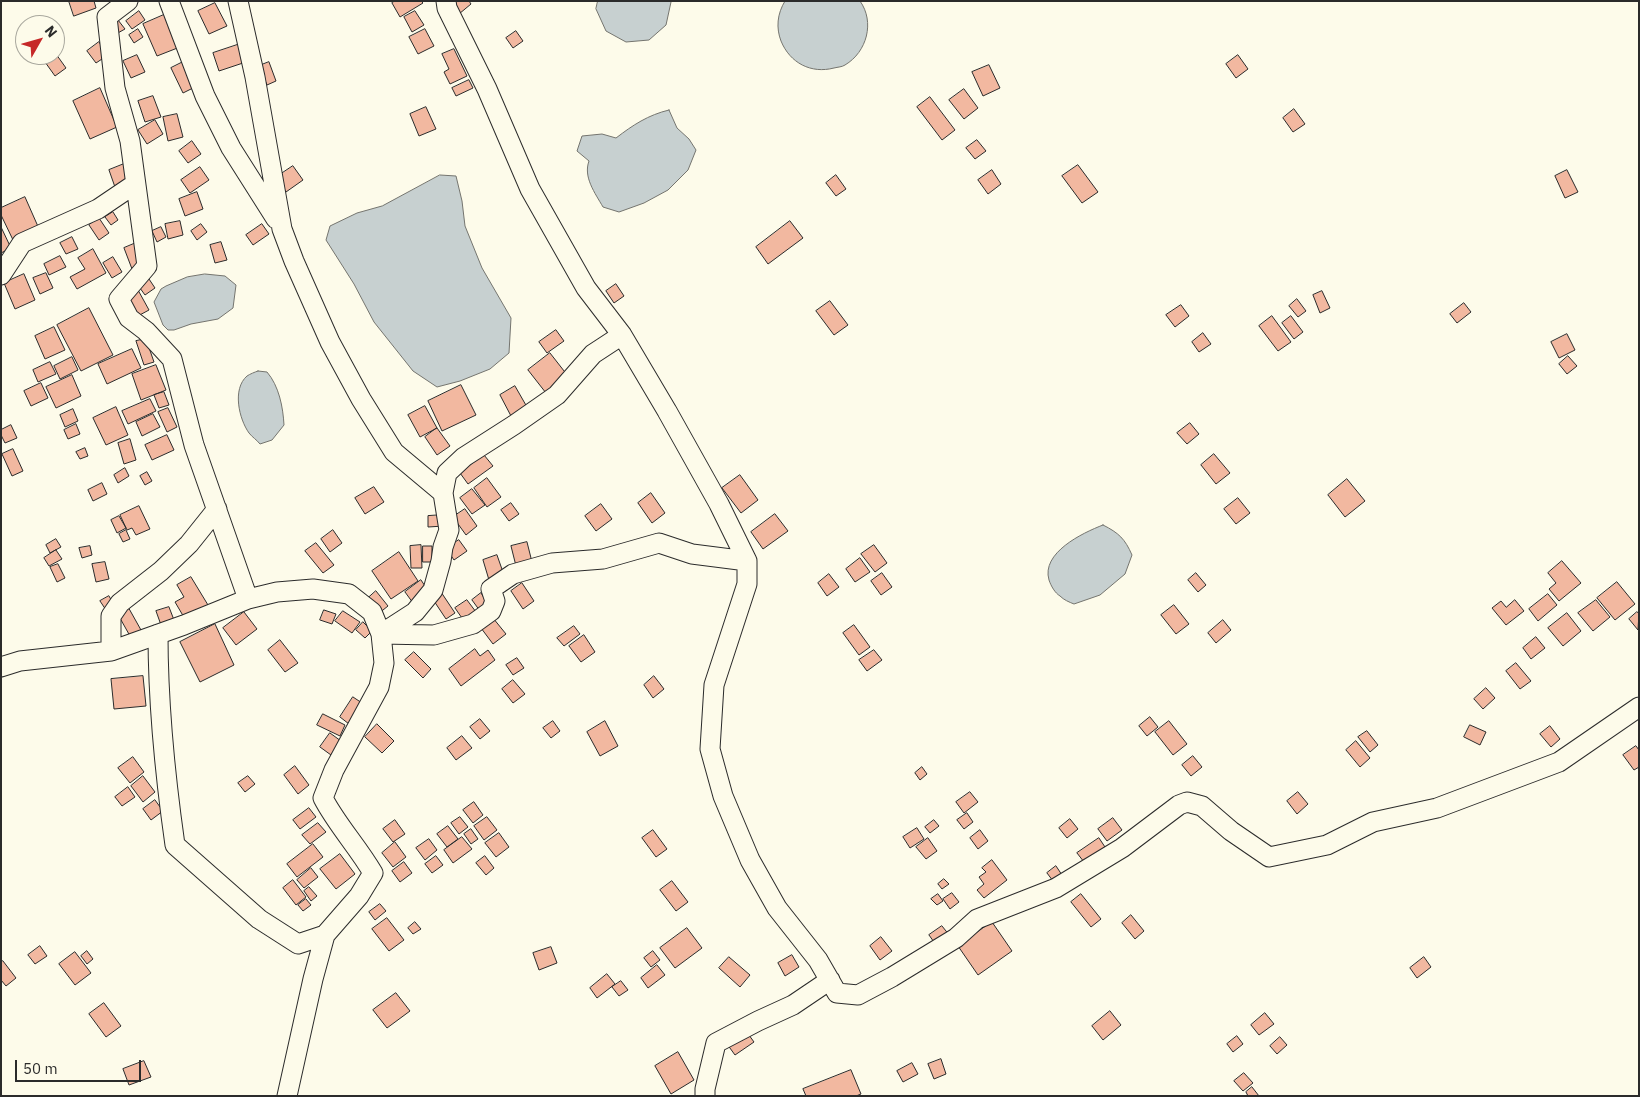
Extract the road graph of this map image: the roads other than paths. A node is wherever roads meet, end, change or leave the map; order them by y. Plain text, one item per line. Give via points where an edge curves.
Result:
1 (128, 1) edge
2 (169, 1) edge
3 (238, 1) edge
4 (446, 1) edge
5 (136, 184) junction
6 (282, 229) junction
7 (1, 275) edge
8 (622, 335) junction
9 (443, 493) junction
10 (217, 510) junction
11 (747, 561) junction
12 (248, 599) junction
13 (158, 634) junction
14 (380, 634) junction
15 (110, 651) junction
16 (1, 667) edge
17 (1639, 707) edge
18 (325, 935) junction
19 (830, 980) junction
20 (287, 1096) edge
21 (705, 1096) edge

1 - 5 street via 108,17 114,88 130,140
2 - 6 street via 205,96 231,148
3 - 6 street via 256,77
4 - 8 street via 530,188 586,288
5 - 7 street via 98,209 22,243
5 - 10 street via 147,266 119,299 129,318 172,359 194,445
6 - 9 street via 330,342 361,399 394,452
8 - 9 street via 593,354 558,395 464,457 447,473
8 - 11 street via 719,504
9 - 14 street via 449,530 433,590 415,612
10 - 12 street
10 - 15 street via 161,571 120,602 111,616
11 - 14 street via 692,554 659,543 604,559 552,563 513,574 491,589 495,601 491,611 473,624 434,635
11 - 19 street via 747,584 714,686 710,749 723,796 750,860 777,908
12 - 13 street
12 - 14 street via 312,589 349,594 372,612
13 - 15 street
13 - 18 street via 162,732 175,845 259,919 298,944
14 - 18 street via 384,663 379,687 334,770 323,798 373,873 359,896
15 - 16 street via 20,661
17 - 19 street via 1559,762 1437,808 1373,822 1327,845 1269,857 1202,806 1187,802 1122,848 1056,888 977,919 956,938 858,995 837,993
18 - 20 street
19 - 21 street via 793,1004 716,1043

